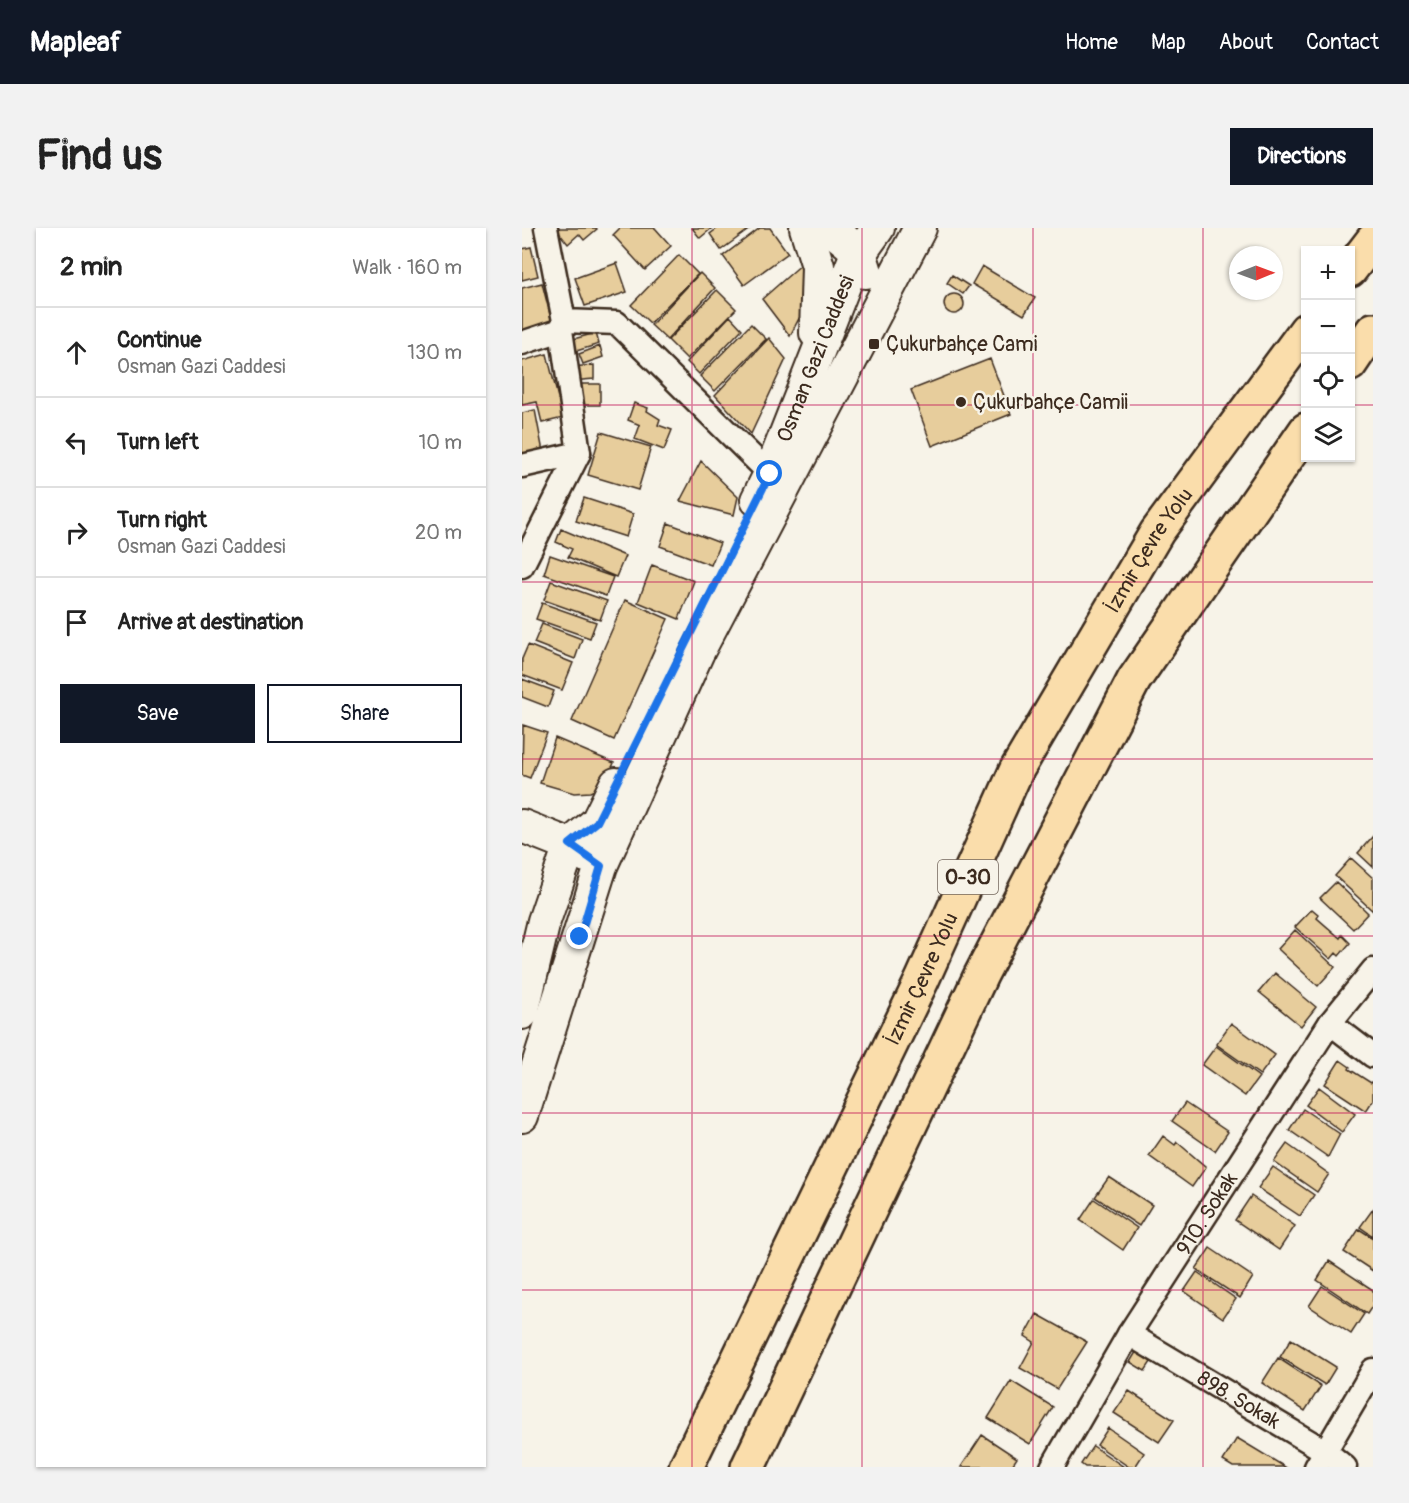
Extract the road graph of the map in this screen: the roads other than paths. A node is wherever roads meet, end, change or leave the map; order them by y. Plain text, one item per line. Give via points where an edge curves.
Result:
1 (546, 228) edge
2 (878, 228) edge
3 (920, 228) edge
4 (816, 235) edge
5 (1373, 240) edge
6 (1355, 263) edge
7 (901, 265) junction
8 (858, 271) junction
9 (562, 325) junction
10 (870, 326) junction
11 (1373, 330) edge
12 (1301, 335) edge
13 (522, 343) edge
14 (1355, 357) edge
15 (815, 358) junction
16 (1301, 436) edge
17 (579, 453) junction
18 (522, 466) edge
19 (770, 474) junction
20 (522, 566) edge
21 (522, 826) edge
22 (570, 844) junction
23 (601, 866) junction
24 (533, 911) edge
25 (580, 937) junction
26 (1373, 970) edge
27 (522, 1013) edge
28 (1330, 1023) junction
29 (1373, 1056) edge
30 (522, 1116) edge
31 (1129, 1334) junction
32 (1373, 1370) edge
33 (1321, 1459) edge
34 (686, 1467) edge
35 (748, 1467) edge
36 (1052, 1467) edge
37 (1345, 1467) edge

1 - 9 street
2 - 8 main road, Osman Gazi Caddesi
3 - 7 main road, Osman Gazi Caddesi
4 - 8 main road
4 - 15 main road
5 - 6 highway
7 - 8 main road
7 - 10 main road, Osman Gazi Caddesi
8 - 10 main road
8 - 15 main road, Osman Gazi Caddesi
9 - 13 street
9 - 17 street
9 - 19 street via 617,323
10 - 23 main road, Osman Gazi Caddesi via 698,652
11 - 14 highway
12 - 34 highway, İzmir Çevre Yolu / O-30 via 1157,532 1016,771 922,980
15 - 19 main road, Osman Gazi Caddesi
16 - 35 highway, O-30 via 1134,680 981,975
17 - 18 street
17 - 20 street
19 - 22 main road, Osman Gazi Caddesi via 597,822
21 - 22 main road
22 - 23 main road
22 - 24 main road
23 - 25 main road, Osman Gazi Caddesi
24 - 25 main road
24 - 27 main road
25 - 30 main road, Osman Gazi Caddesi
26 - 28 street, 910. Sokak
28 - 29 street
28 - 31 street, 910. Sokak
31 - 33 street, 898. Sokak
31 - 36 street, 910. Sokak
32 - 33 street
33 - 37 street, 898. Sokak

